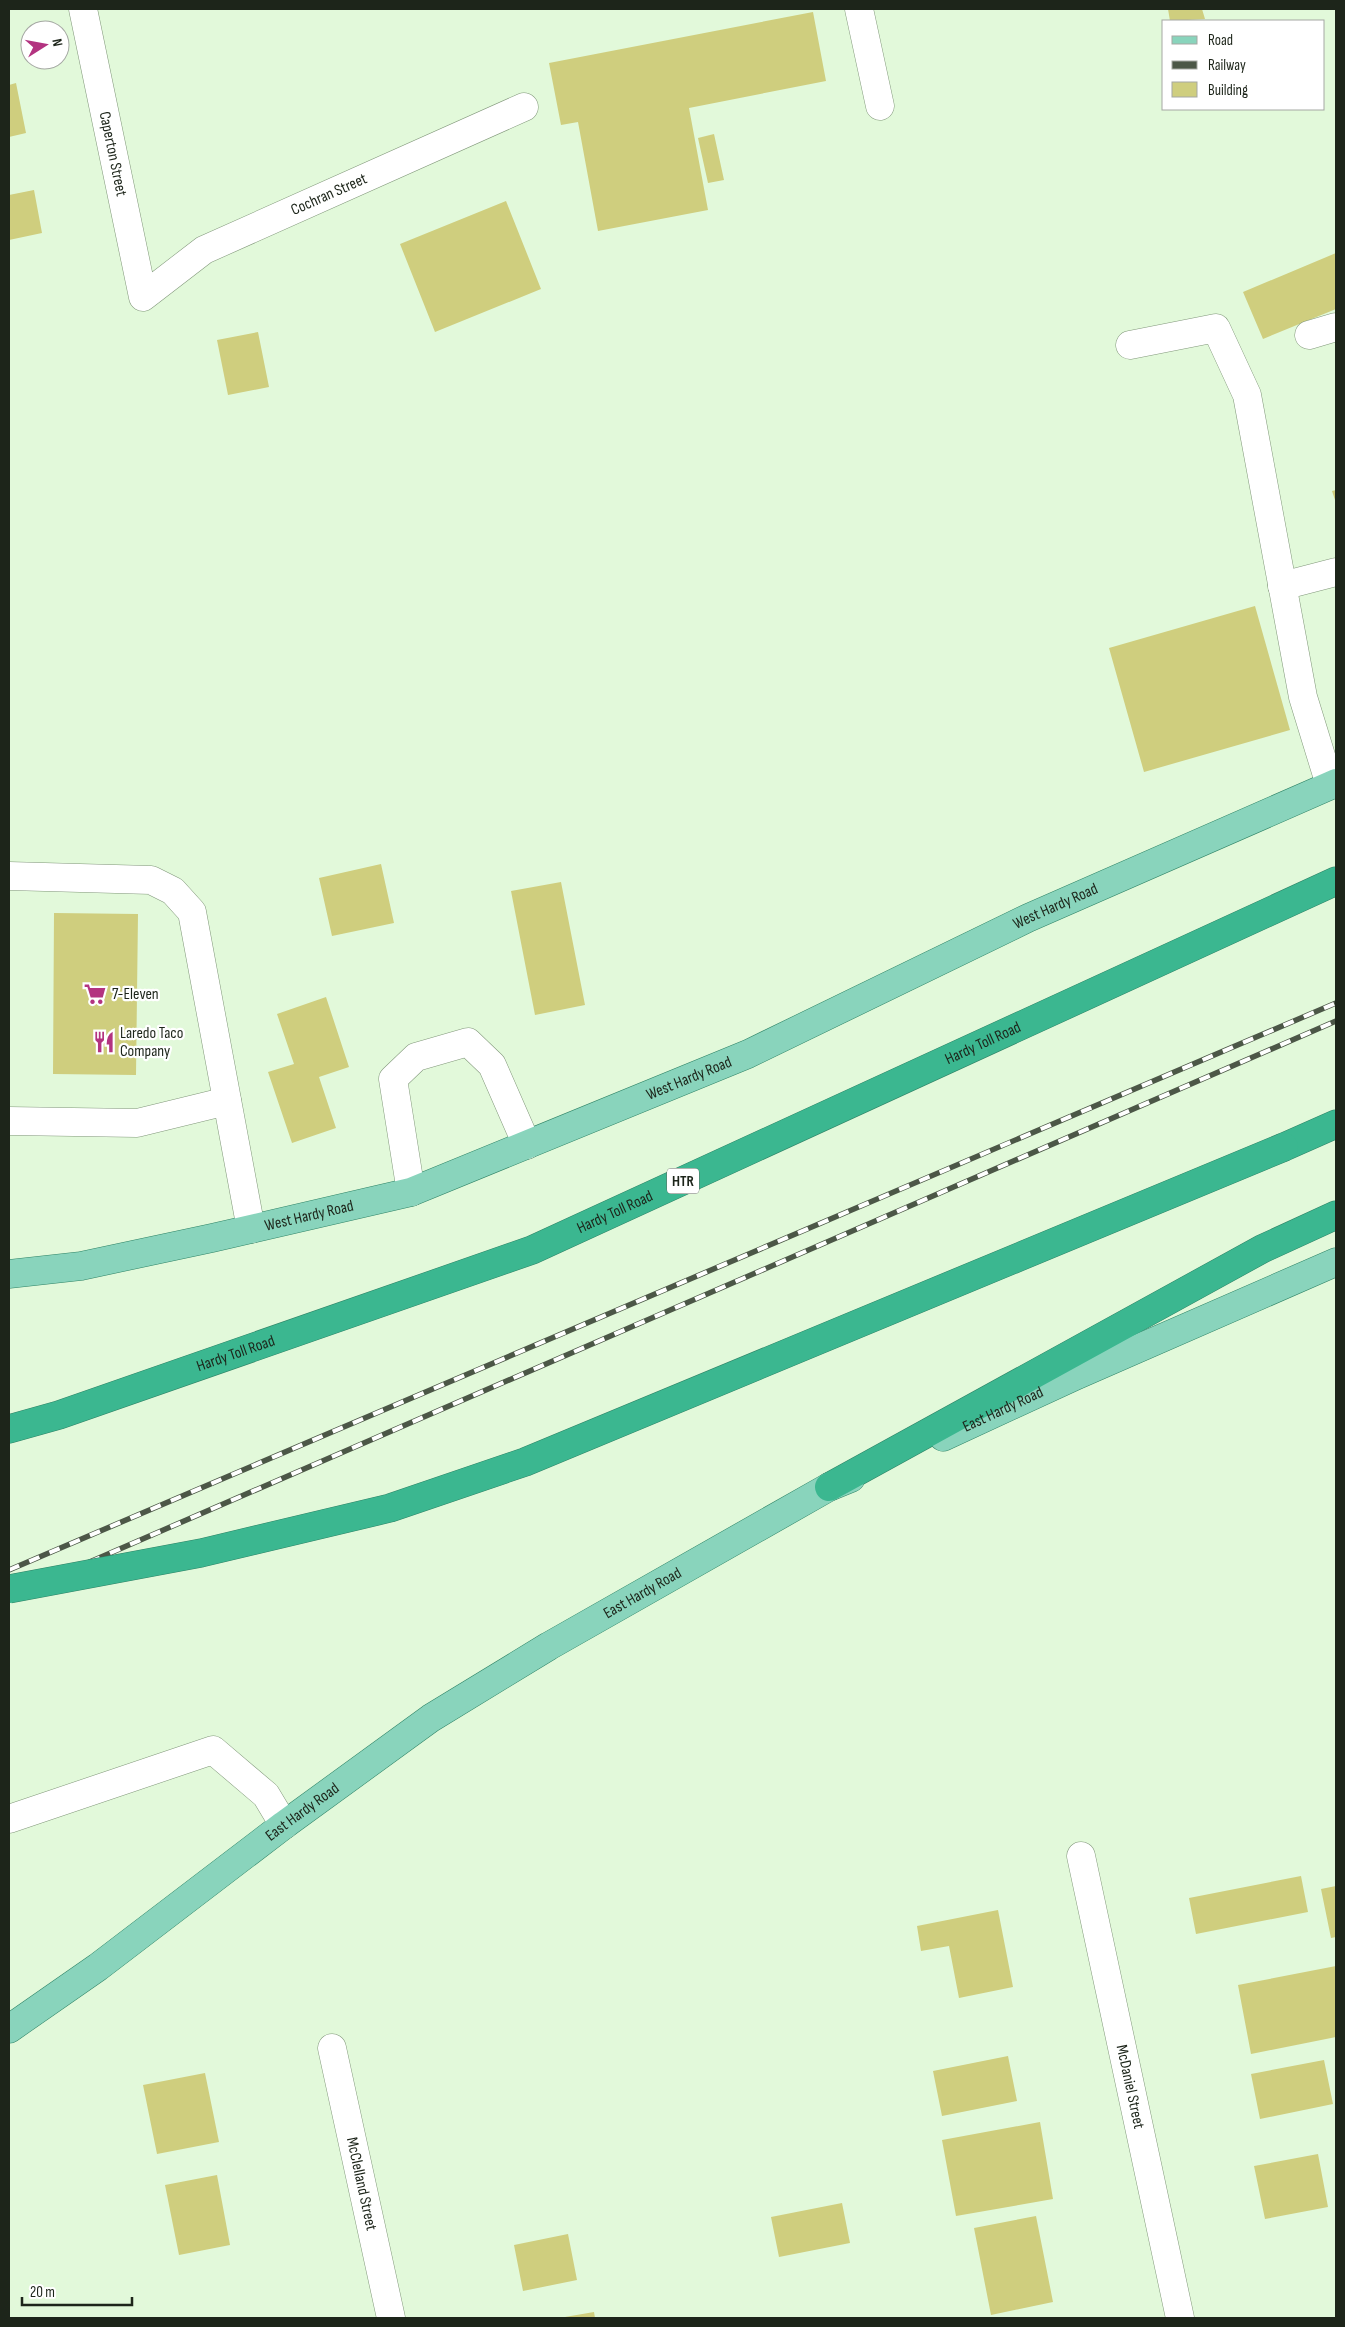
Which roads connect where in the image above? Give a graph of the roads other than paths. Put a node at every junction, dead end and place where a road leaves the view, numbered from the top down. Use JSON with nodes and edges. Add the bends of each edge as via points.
{"nodes":[{"id":1,"x":83,"y":9,"type":"edge"},
{"id":2,"x":859,"y":9,"type":"edge"},
{"id":3,"x":880,"y":106,"type":"dead end"},
{"id":4,"x":524,"y":107,"type":"dead end"},
{"id":5,"x":143,"y":297,"type":"joint"},
{"id":6,"x":1336,"y":327,"type":"edge"},
{"id":7,"x":1309,"y":335,"type":"dead end"},
{"id":8,"x":1130,"y":345,"type":"dead end"},
{"id":9,"x":1336,"y":572,"type":"edge"},
{"id":10,"x":1282,"y":586,"type":"junction"},
{"id":11,"x":1333,"y":784,"type":"edge"},
{"id":12,"x":9,"y":876,"type":"edge"},
{"id":13,"x":1336,"y":881,"type":"edge"},
{"id":14,"x":227,"y":1101,"type":"junction"},
{"id":15,"x":9,"y":1121,"type":"edge"},
{"id":16,"x":1336,"y":1124,"type":"edge"},
{"id":17,"x":527,"y":1145,"type":"junction"},
{"id":18,"x":412,"y":1192,"type":"junction"},
{"id":19,"x":1336,"y":1216,"type":"edge"},
{"id":20,"x":251,"y":1229,"type":"junction"},
{"id":21,"x":1336,"y":1262,"type":"edge"},
{"id":22,"x":9,"y":1274,"type":"edge"},
{"id":23,"x":9,"y":1429,"type":"edge"},
{"id":24,"x":829,"y":1487,"type":"junction"},
{"id":25,"x":9,"y":1589,"type":"edge"},
{"id":26,"x":9,"y":1819,"type":"edge"},
{"id":27,"x":284,"y":1825,"type":"junction"},
{"id":28,"x":1081,"y":1856,"type":"dead end"},
{"id":29,"x":9,"y":2029,"type":"edge"},
{"id":30,"x":332,"y":2048,"type":"dead end"},
{"id":31,"x":391,"y":2318,"type":"edge"},
{"id":32,"x":1180,"y":2318,"type":"edge"}],
"edges":[{"from":1,"to":5,"type":"street","name":"Caperton Street"},
{"from":2,"to":3,"type":"street"},
{"from":4,"to":5,"type":"street","name":"Cochran Street","via":[[204,250]]},
{"from":6,"to":7,"type":"street"},
{"from":8,"to":10,"type":"street","via":[[1216,328],[1247,395]]},
{"from":9,"to":10,"type":"street"},
{"from":10,"to":11,"type":"street","via":[[1303,697]]},
{"from":11,"to":17,"type":"main road","name":"West Hardy Road","via":[[1028,918],[748,1054]]},
{"from":12,"to":14,"type":"street","via":[[151,880],[173,891],[192,912]]},
{"from":13,"to":23,"type":"highway","name":"Hardy Toll Road","number":"HTR","via":[[532,1250],[59,1416]]},
{"from":14,"to":15,"type":"street","via":[[137,1123]]},
{"from":14,"to":20,"type":"street"},
{"from":16,"to":25,"type":"highway","bridge":true,"via":[[516,1465],[390,1508],[201,1553]]},
{"from":17,"to":18,"type":"main road","name":"West Hardy Road"},
{"from":17,"to":18,"type":"street","via":[[492,1065],[468,1042],[416,1057],[393,1079]]},
{"from":18,"to":20,"type":"main road","name":"West Hardy Road"},
{"from":19,"to":24,"type":"highway","via":[[1262,1249]]},
{"from":20,"to":22,"type":"main road","name":"West Hardy Road","via":[[82,1266]]},
{"from":21,"to":24,"type":"main road","name":"East Hardy Road"},
{"from":24,"to":27,"type":"main road","name":"East Hardy Road","via":[[549,1646],[431,1718]]},
{"from":26,"to":27,"type":"street","via":[[213,1750],[266,1795]]},
{"from":27,"to":29,"type":"main road","name":"East Hardy Road","via":[[98,1967]]},
{"from":28,"to":32,"type":"street","name":"McDaniel Street"},
{"from":30,"to":31,"type":"street","name":"McClelland Street"}]}
